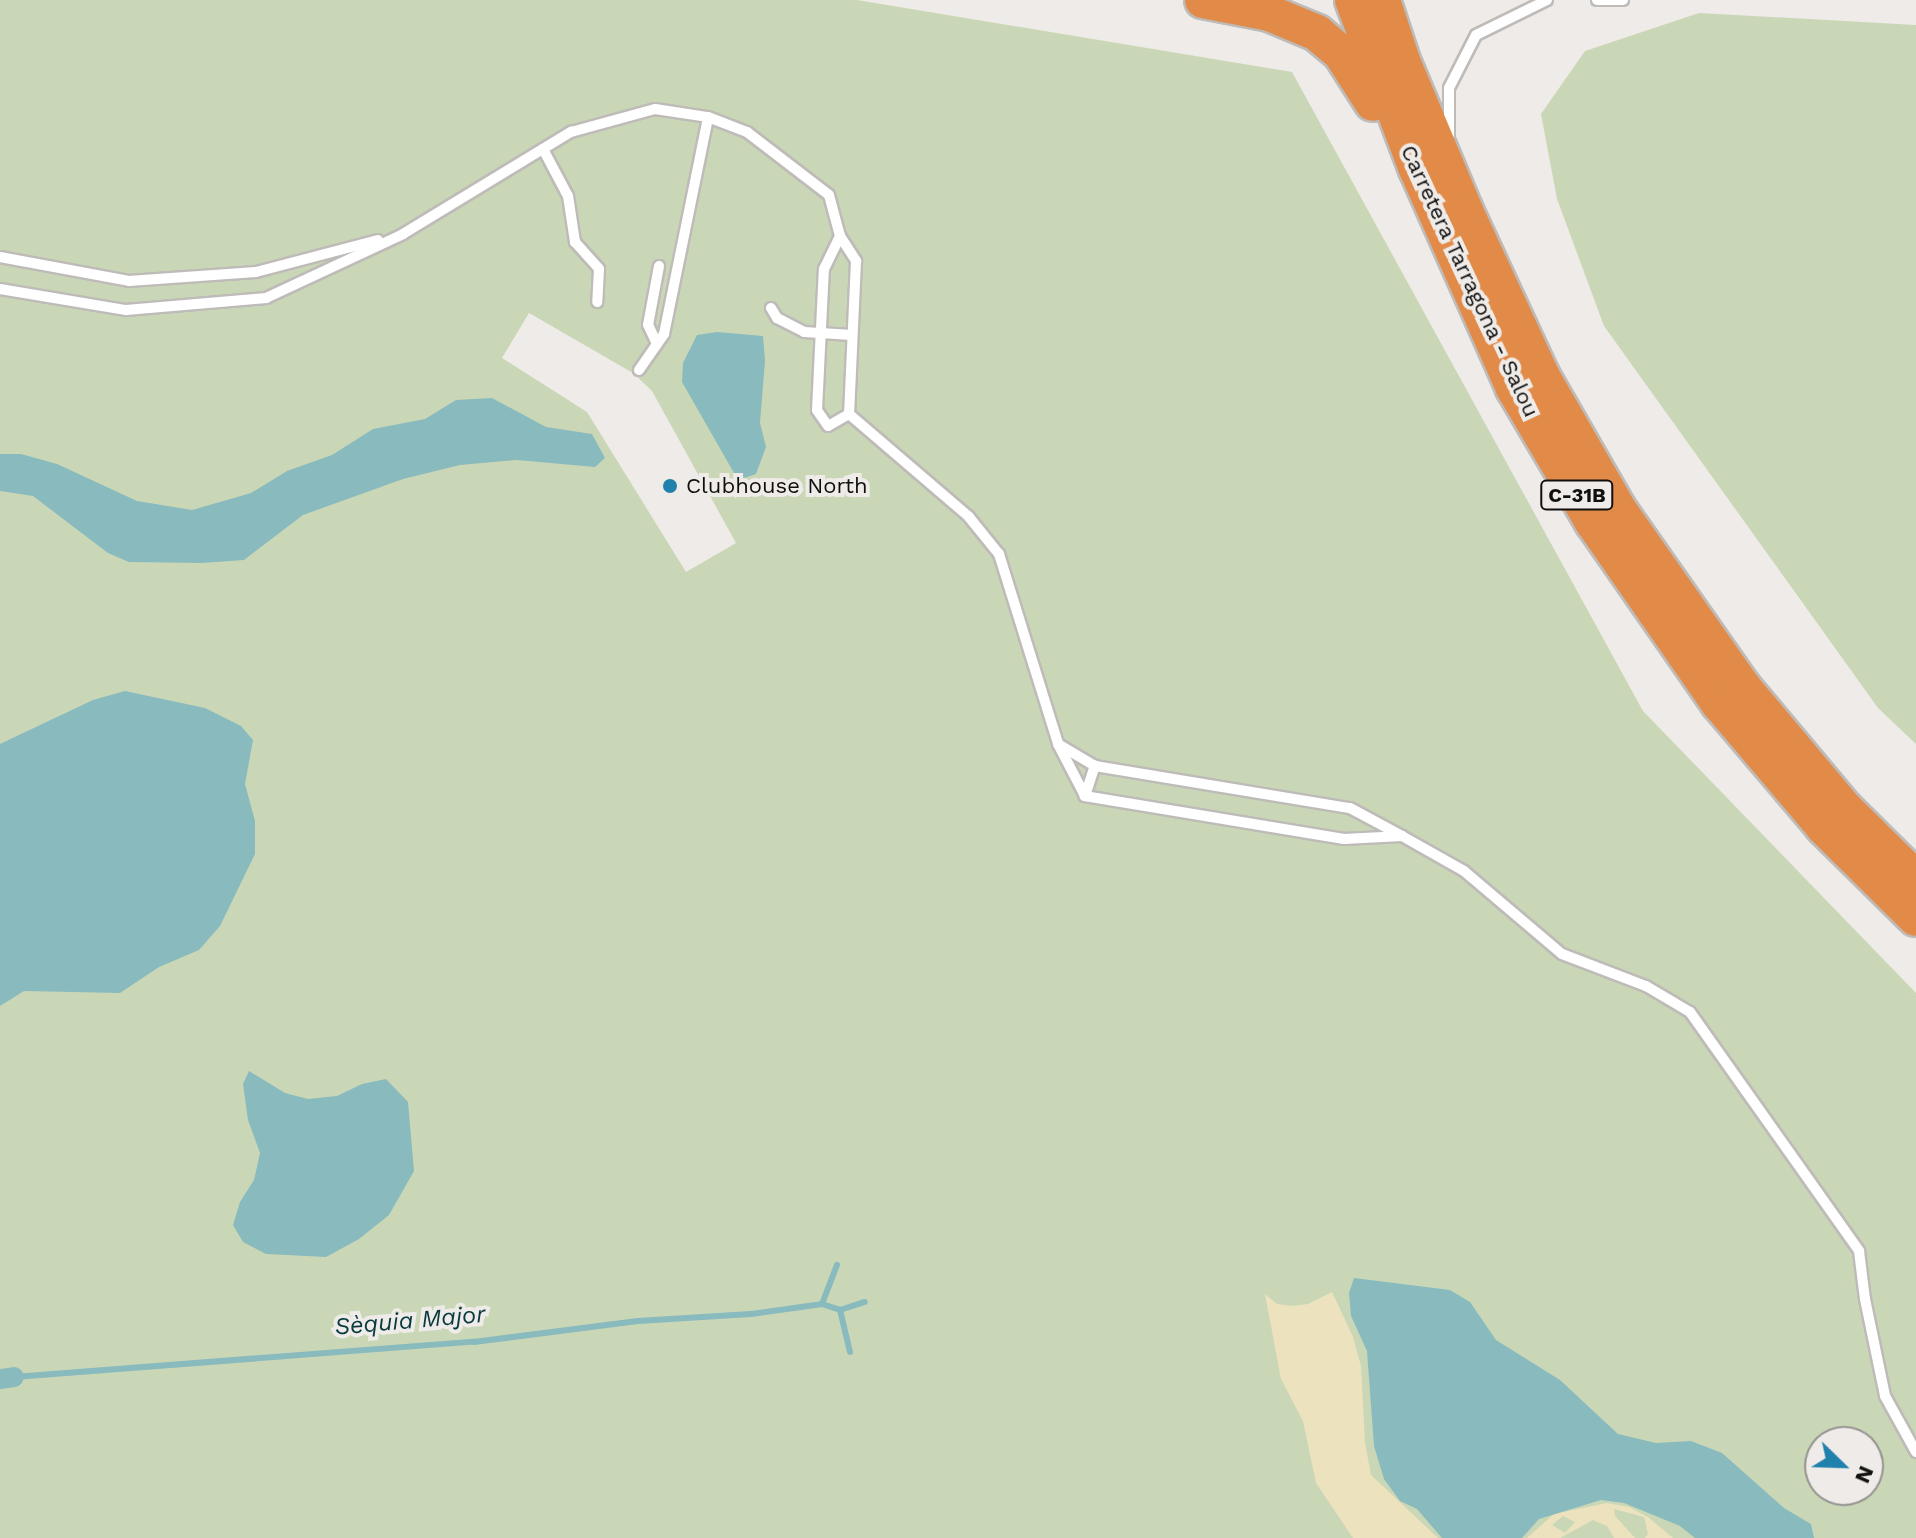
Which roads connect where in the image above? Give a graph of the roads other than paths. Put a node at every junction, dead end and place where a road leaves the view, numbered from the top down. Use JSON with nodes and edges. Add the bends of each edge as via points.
{"nodes":[{"id":1,"x":1203,"y":0,"type":"edge"},
{"id":2,"x":1353,"y":0,"type":"edge"},
{"id":3,"x":1382,"y":0,"type":"edge"},
{"id":4,"x":1544,"y":0,"type":"edge"},
{"id":5,"x":1597,"y":0,"type":"edge"},
{"id":6,"x":1623,"y":0,"type":"edge"},
{"id":7,"x":708,"y":117,"type":"junction"},
{"id":8,"x":543,"y":149,"type":"junction"},
{"id":9,"x":1465,"y":211,"type":"junction"},
{"id":10,"x":403,"y":234,"type":"junction"},
{"id":11,"x":840,"y":236,"type":"junction"},
{"id":12,"x":0,"y":257,"type":"edge"},
{"id":13,"x":659,"y":266,"type":"dead end"},
{"id":14,"x":1463,"y":272,"type":"junction"},
{"id":15,"x":0,"y":289,"type":"edge"},
{"id":16,"x":597,"y":302,"type":"dead end"},
{"id":17,"x":771,"y":308,"type":"dead end"},
{"id":18,"x":821,"y":334,"type":"junction"},
{"id":19,"x":852,"y":335,"type":"junction"},
{"id":20,"x":657,"y":344,"type":"junction"},
{"id":21,"x":639,"y":370,"type":"dead end"},
{"id":22,"x":849,"y":414,"type":"junction"},
{"id":23,"x":1058,"y":744,"type":"junction"},
{"id":24,"x":1095,"y":766,"type":"junction"},
{"id":25,"x":1085,"y":796,"type":"junction"},
{"id":26,"x":1402,"y":836,"type":"junction"},
{"id":27,"x":1916,"y":879,"type":"edge"},
{"id":28,"x":1916,"y":918,"type":"edge"},
{"id":29,"x":1916,"y":1452,"type":"edge"}],
"edges":[{"from":1,"to":14,"type":"highway","via":[[1296,23],[1341,53],[1381,119],[1429,229]]},
{"from":2,"to":14,"type":"highway","name":"Carretera Tarragona - Salou","number":"C-31B","via":[[1383,86]]},
{"from":3,"to":9,"type":"highway","name":"Carretera Tarragona - Salou","number":"C-31B"},
{"from":4,"to":9,"type":"lane","via":[[1476,35],[1449,88],[1447,126]]},
{"from":5,"to":6,"type":"lane"},
{"from":7,"to":8,"type":"lane","via":[[655,109],[571,132]]},
{"from":7,"to":11,"type":"lane","via":[[747,132],[829,195]]},
{"from":7,"to":20,"type":"lane","via":[[664,334]]},
{"from":8,"to":10,"type":"lane"},
{"from":8,"to":16,"type":"lane","via":[[568,196],[575,242],[599,269]]},
{"from":9,"to":27,"type":"highway","name":"Carretera Tarragona - Salou","number":"C-31B","via":[[1541,375],[1618,509],[1742,686],[1844,808]]},
{"from":10,"to":12,"type":"lane","via":[[256,272],[129,281]]},
{"from":10,"to":15,"type":"lane","via":[[266,298],[126,310]]},
{"from":11,"to":18,"type":"lane","via":[[824,269]]},
{"from":11,"to":19,"type":"lane","via":[[856,261]]},
{"from":13,"to":20,"type":"lane","via":[[648,325]]},
{"from":14,"to":28,"type":"highway","name":"Carretera Tarragona - Salou","number":"C-31B","via":[[1514,388],[1593,522],[1719,703],[1824,827]]},
{"from":17,"to":18,"type":"lane","via":[[777,318]]},
{"from":18,"to":19,"type":"lane"},
{"from":18,"to":22,"type":"lane","via":[[817,410],[828,426]]},
{"from":19,"to":22,"type":"lane"},
{"from":20,"to":21,"type":"lane"},
{"from":22,"to":23,"type":"lane","via":[[969,517],[999,554]]},
{"from":23,"to":24,"type":"lane"},
{"from":23,"to":25,"type":"lane"},
{"from":24,"to":25,"type":"lane"},
{"from":24,"to":26,"type":"lane","via":[[1350,808]]},
{"from":25,"to":26,"type":"lane","via":[[1344,839]]},
{"from":26,"to":29,"type":"lane","via":[[1464,871],[1562,954],[1646,986],[1690,1012],[1859,1251],[1885,1396]]}]}
